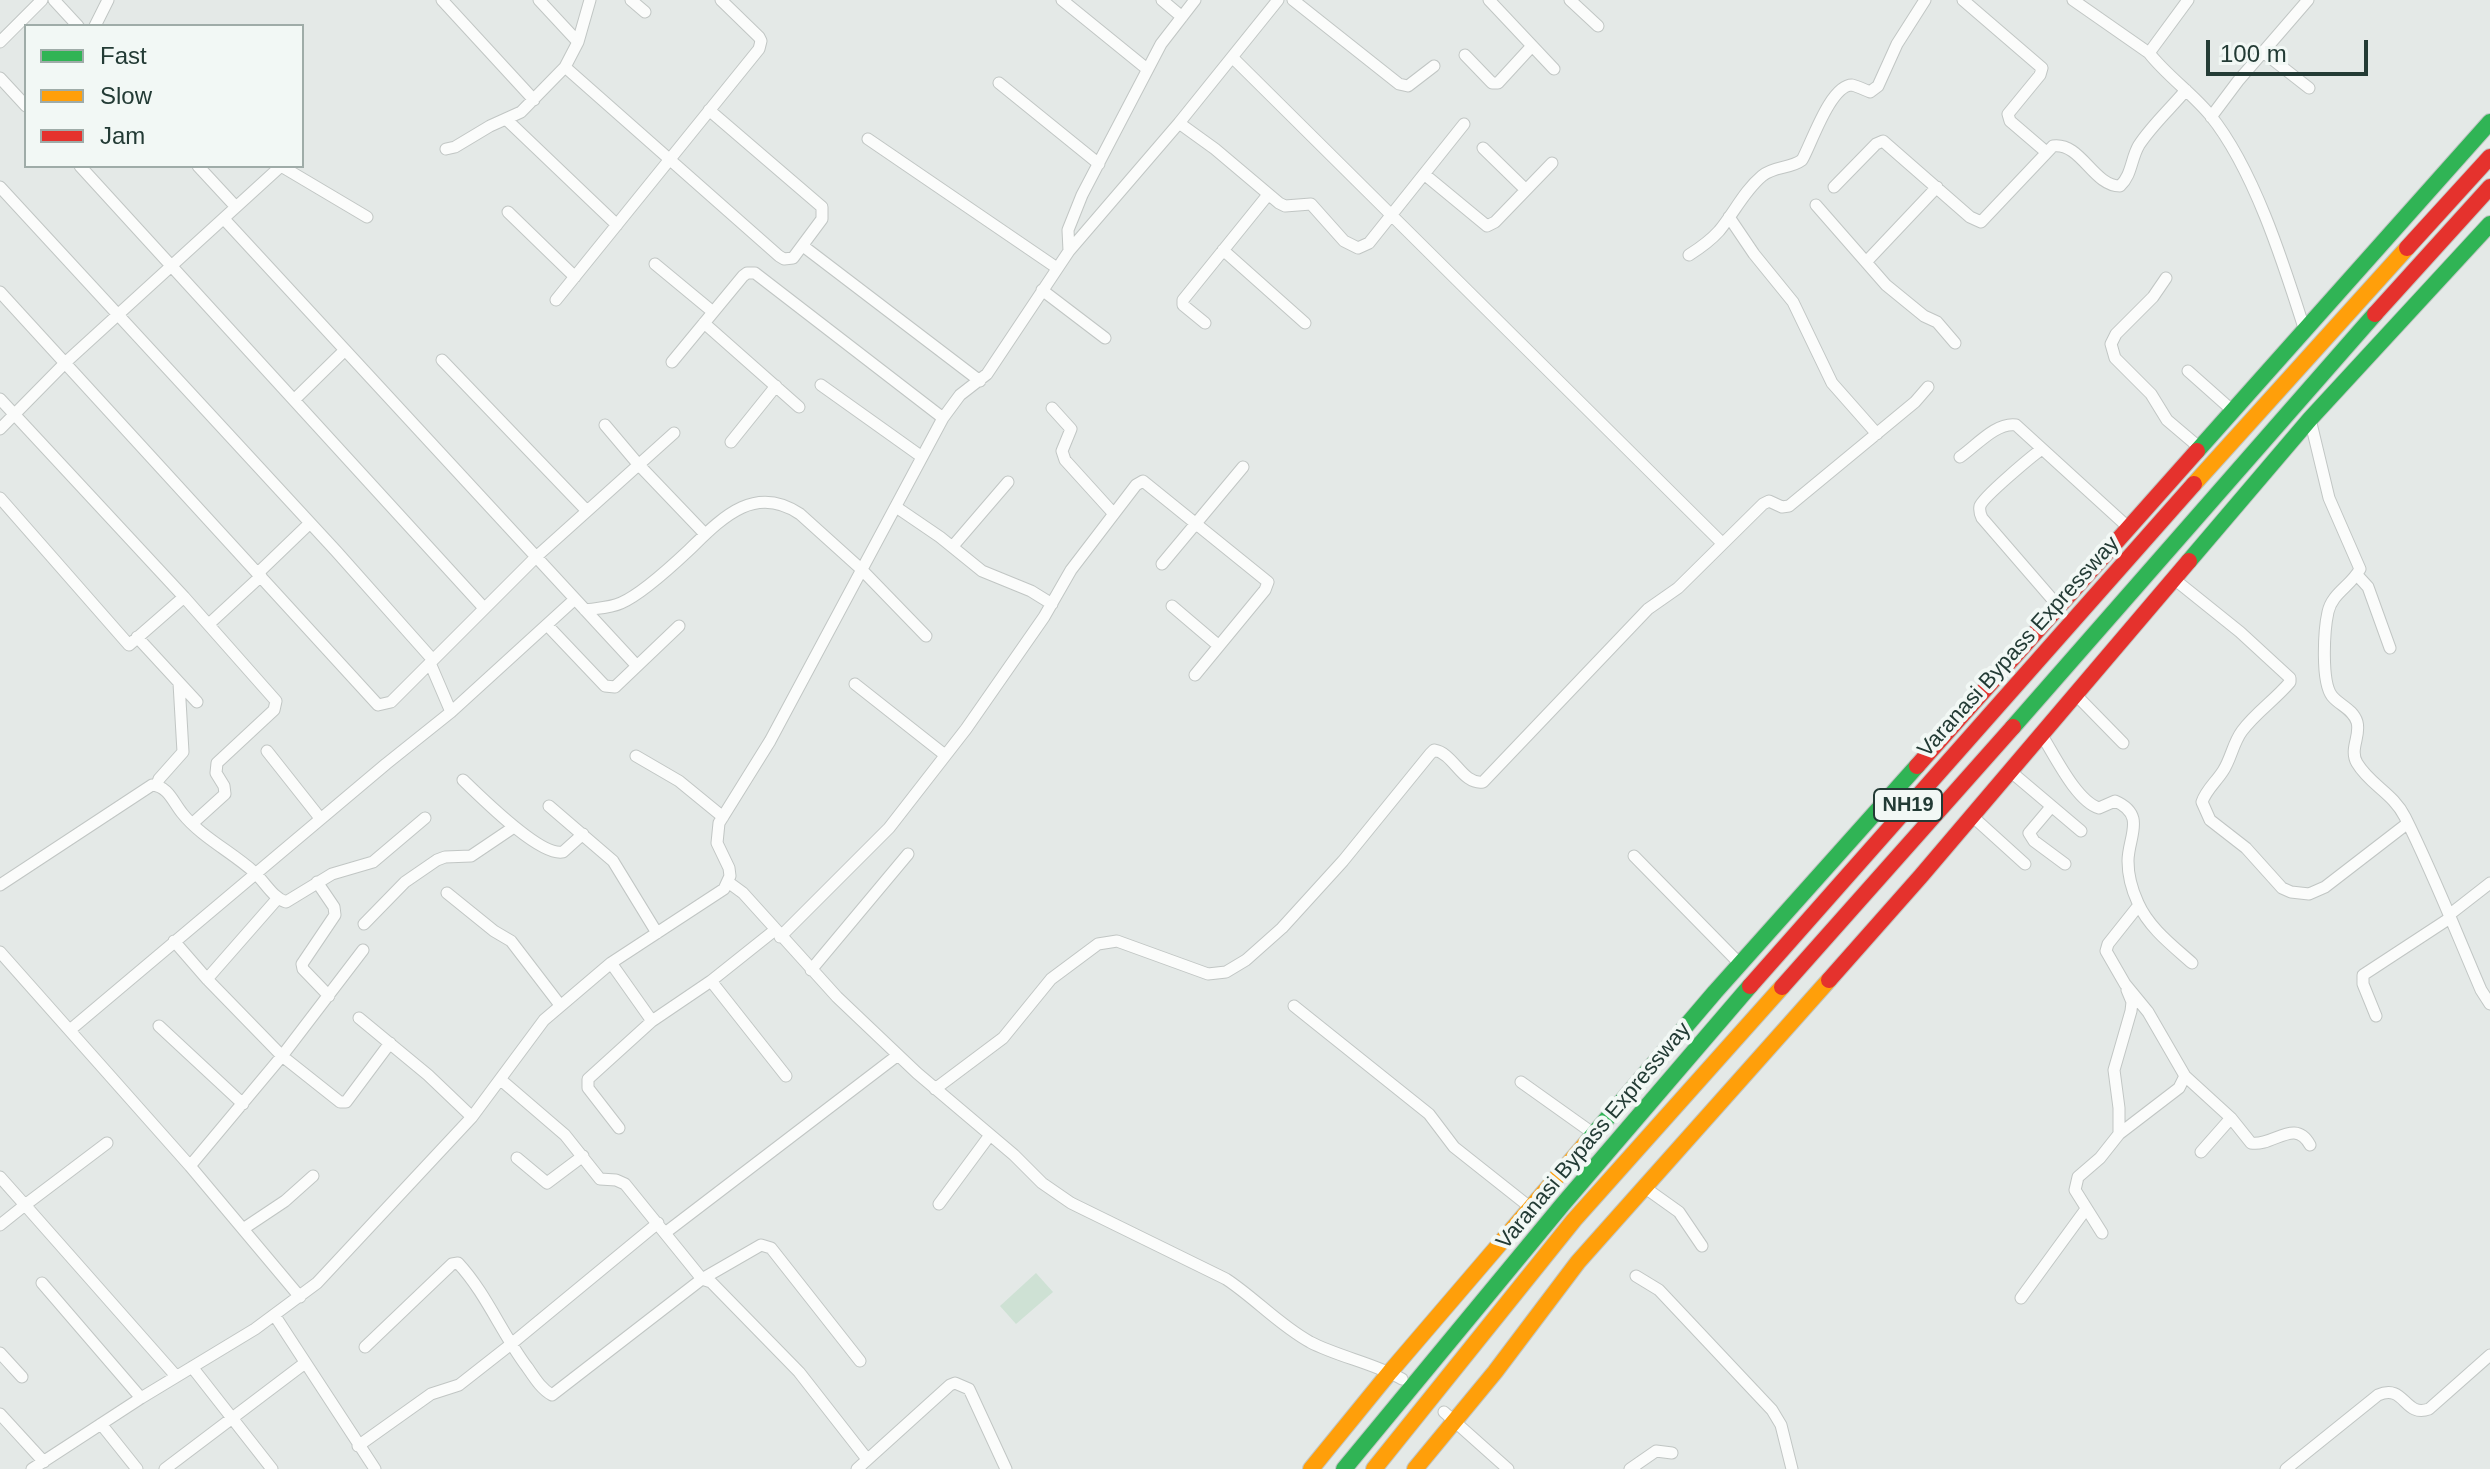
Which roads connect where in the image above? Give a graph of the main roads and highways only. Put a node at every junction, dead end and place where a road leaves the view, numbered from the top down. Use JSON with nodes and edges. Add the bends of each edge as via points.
{"nodes":[{"id":1,"x":2490,"y":122,"type":"edge"},
{"id":2,"x":2490,"y":157,"type":"edge"},
{"id":3,"x":2490,"y":187,"type":"edge"},
{"id":4,"x":2490,"y":224,"type":"edge"},
{"id":5,"x":2484,"y":241,"type":"edge"},
{"id":6,"x":1311,"y":1469,"type":"edge"},
{"id":7,"x":1344,"y":1469,"type":"edge"},
{"id":8,"x":1374,"y":1469,"type":"edge"},
{"id":9,"x":1415,"y":1469,"type":"edge"}],
"edges":[{"from":1,"to":6,"type":"main road","via":[[1740,964],[1531,1208],[1396,1376]]},
{"from":2,"to":7,"type":"main road","name":"Varanasi Bypass Expressway","number":"NH19","via":[[1977,725],[1593,1169]]},
{"from":3,"to":8,"type":"main road","name":"Varanasi Bypass Expressway","number":"NH19","via":[[1574,1220]]},
{"from":4,"to":5,"type":"main road"},
{"from":5,"to":9,"type":"main road","via":[[2310,419],[1972,816],[1578,1262],[1449,1417]]}]}
